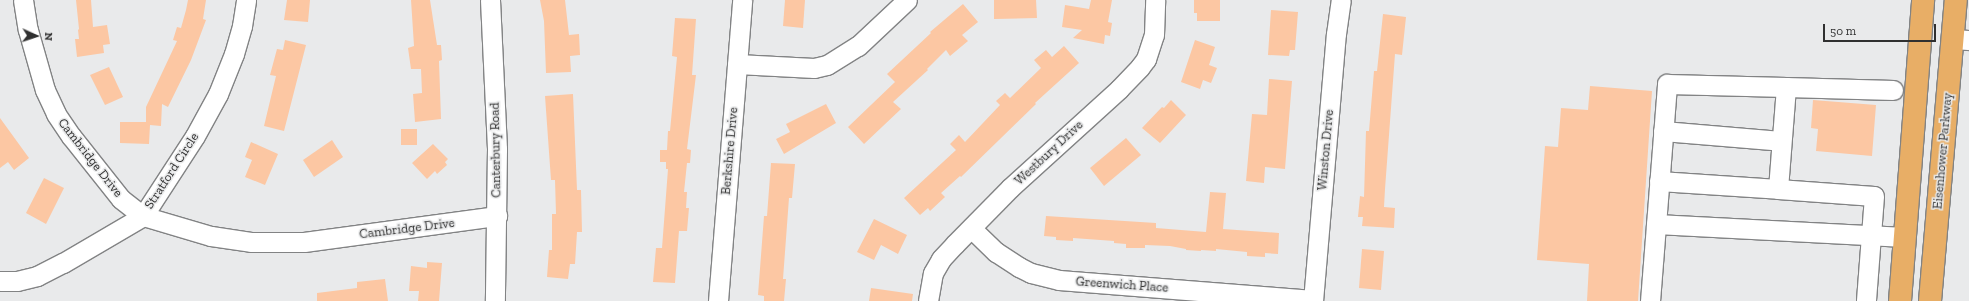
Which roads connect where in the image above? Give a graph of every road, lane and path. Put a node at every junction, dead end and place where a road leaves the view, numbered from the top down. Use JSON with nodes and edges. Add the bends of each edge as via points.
{"nodes":[{"id":1,"x":23,"y":0,"type":"edge"},
{"id":2,"x":246,"y":0,"type":"edge"},
{"id":3,"x":490,"y":0,"type":"edge"},
{"id":4,"x":742,"y":0,"type":"edge"},
{"id":5,"x":907,"y":0,"type":"edge"},
{"id":6,"x":1155,"y":0,"type":"edge"},
{"id":7,"x":1341,"y":0,"type":"edge"},
{"id":8,"x":1923,"y":0,"type":"edge"},
{"id":9,"x":1956,"y":0,"type":"edge"},
{"id":10,"x":1961,"y":39,"type":"edge"},
{"id":11,"x":737,"y":64,"type":"junction"},
{"id":12,"x":1786,"y":87,"type":"junction"},
{"id":13,"x":1893,"y":90,"type":"dead end"},
{"id":14,"x":1663,"y":131,"type":"junction"},
{"id":15,"x":1781,"y":141,"type":"junction"},
{"id":16,"x":1659,"y":181,"type":"junction"},
{"id":17,"x":1778,"y":189,"type":"junction"},
{"id":18,"x":143,"y":216,"type":"junction"},
{"id":19,"x":497,"y":216,"type":"junction"},
{"id":20,"x":1656,"y":224,"type":"junction"},
{"id":21,"x":971,"y":228,"type":"junction"},
{"id":22,"x":1871,"y":234,"type":"junction"},
{"id":23,"x":1905,"y":237,"type":"junction"},
{"id":24,"x":0,"y":281,"type":"edge"},
{"id":25,"x":1313,"y":300,"type":"edge"},
{"id":26,"x":495,"y":301,"type":"edge"},
{"id":27,"x":718,"y":301,"type":"edge"},
{"id":28,"x":928,"y":301,"type":"edge"},
{"id":29,"x":1650,"y":301,"type":"edge"},
{"id":30,"x":1866,"y":301,"type":"edge"},
{"id":31,"x":1900,"y":301,"type":"edge"},
{"id":32,"x":1930,"y":301,"type":"edge"}],
"edges":[{"from":1,"to":18,"type":"street","name":"Cambridge Drive","via":[[28,30],[45,90],[56,114],[121,199]]},
{"from":2,"to":18,"type":"street","name":"Stratford Circle","via":[[238,40],[218,94],[195,136]]},
{"from":3,"to":19,"type":"street","name":"Canterbury Road","via":[[496,106]]},
{"from":4,"to":11,"type":"street","name":"Berkshire Drive"},
{"from":5,"to":11,"type":"street","via":[[858,46],[827,65],[814,68]]},
{"from":6,"to":21,"type":"street","name":"Westbury Drive","via":[[1154,35],[1140,67],[1010,188]]},
{"from":7,"to":25,"type":"street","name":"Winston Drive"},
{"from":8,"to":23,"type":"main road"},
{"from":9,"to":10,"type":"main road","name":"Eisenhower Parkway"},
{"from":10,"to":32,"type":"main road","name":"Eisenhower Parkway"},
{"from":11,"to":27,"type":"street","name":"Berkshire Drive"},
{"from":12,"to":13,"type":"street"},
{"from":12,"to":14,"type":"street","via":[[1667,84]]},
{"from":12,"to":15,"type":"street"},
{"from":14,"to":15,"type":"street"},
{"from":14,"to":16,"type":"street"},
{"from":15,"to":17,"type":"street"},
{"from":16,"to":17,"type":"street"},
{"from":16,"to":20,"type":"street"},
{"from":17,"to":22,"type":"street","via":[[1874,196]]},
{"from":18,"to":19,"type":"street","name":"Cambridge Drive","via":[[211,236],[251,242],[304,242]]},
{"from":18,"to":24,"type":"street","name":"Stratford Circle","via":[[63,264],[37,276],[17,281]]},
{"from":19,"to":26,"type":"street","name":"Canterbury Road"},
{"from":20,"to":22,"type":"street"},
{"from":20,"to":29,"type":"street"},
{"from":21,"to":25,"type":"street","name":"Greenwich Place","via":[[996,252],[1019,267],[1059,280]]},
{"from":21,"to":28,"type":"street","name":"Westbury Drive","via":[[941,259],[930,284]]},
{"from":22,"to":23,"type":"street"},
{"from":22,"to":30,"type":"street"},
{"from":23,"to":31,"type":"main road"}]}
